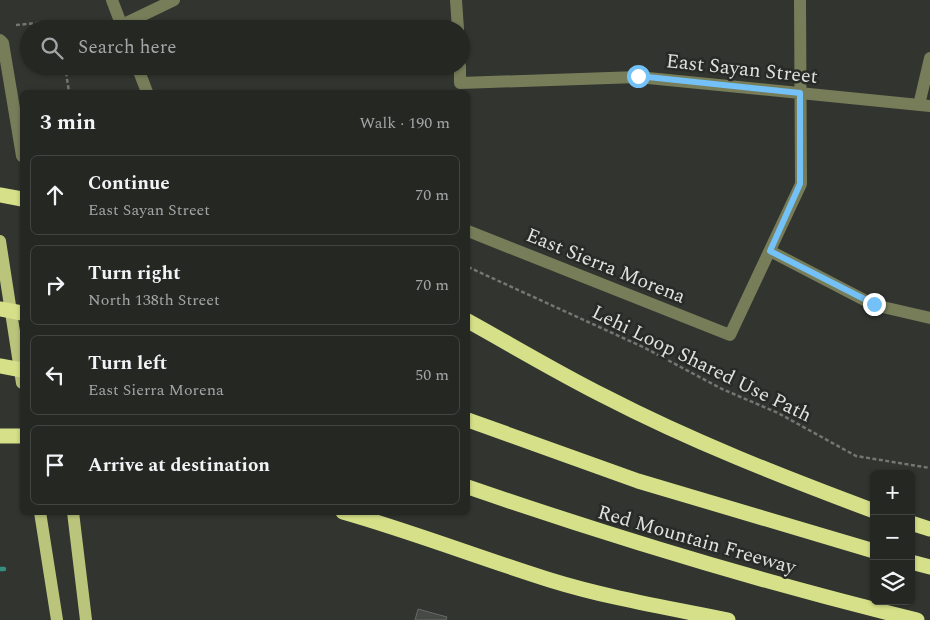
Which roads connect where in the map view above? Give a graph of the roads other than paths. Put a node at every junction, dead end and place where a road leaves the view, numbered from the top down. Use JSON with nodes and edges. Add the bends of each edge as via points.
{"nodes":[{"id":1,"x":112,"y":0,"type":"edge"},
{"id":2,"x":174,"y":0,"type":"edge"},
{"id":3,"x":456,"y":0,"type":"edge"},
{"id":4,"x":800,"y":0,"type":"edge"},
{"id":5,"x":119,"y":20,"type":"edge"},
{"id":6,"x":135,"y":20,"type":"edge"},
{"id":7,"x":457,"y":20,"type":"edge"},
{"id":8,"x":0,"y":40,"type":"edge"},
{"id":9,"x":930,"y":58,"type":"edge"},
{"id":10,"x":140,"y":75,"type":"edge"},
{"id":11,"x":460,"y":75,"type":"edge"},
{"id":12,"x":146,"y":90,"type":"edge"},
{"id":13,"x":800,"y":93,"type":"junction"},
{"id":14,"x":925,"y":105,"type":"edge"},
{"id":15,"x":20,"y":144,"type":"edge"},
{"id":16,"x":0,"y":195,"type":"edge"},
{"id":17,"x":20,"y":199,"type":"edge"},
{"id":18,"x":470,"y":232,"type":"edge"},
{"id":19,"x":0,"y":241,"type":"edge"},
{"id":20,"x":770,"y":251,"type":"junction"},
{"id":21,"x":0,"y":309,"type":"edge"},
{"id":22,"x":20,"y":313,"type":"edge"},
{"id":23,"x":930,"y":318,"type":"edge"},
{"id":24,"x":470,"y":323,"type":"edge"},
{"id":25,"x":0,"y":366,"type":"edge"},
{"id":26,"x":20,"y":370,"type":"edge"},
{"id":27,"x":20,"y":370,"type":"edge"},
{"id":28,"x":470,"y":421,"type":"edge"},
{"id":29,"x":0,"y":436,"type":"edge"},
{"id":30,"x":20,"y":436,"type":"edge"},
{"id":31,"x":470,"y":488,"type":"edge"},
{"id":32,"x":870,"y":510,"type":"edge"},
{"id":33,"x":40,"y":515,"type":"edge"},
{"id":34,"x":73,"y":515,"type":"edge"},
{"id":35,"x":354,"y":515,"type":"edge"},
{"id":36,"x":915,"y":524,"type":"edge"},
{"id":37,"x":930,"y":529,"type":"edge"},
{"id":38,"x":870,"y":550,"type":"edge"},
{"id":39,"x":915,"y":563,"type":"edge"},
{"id":40,"x":930,"y":567,"type":"edge"},
{"id":41,"x":57,"y":620,"type":"edge"},
{"id":42,"x":86,"y":620,"type":"edge"},
{"id":43,"x":728,"y":620,"type":"edge"},
{"id":44,"x":918,"y":620,"type":"edge"}],
"edges":[{"from":1,"to":5,"type":"street"},
{"from":2,"to":6,"type":"street"},
{"from":3,"to":7,"type":"street"},
{"from":4,"to":13,"type":"street"},
{"from":8,"to":15,"type":"street"},
{"from":9,"to":14,"type":"street"},
{"from":10,"to":12,"type":"street"},
{"from":11,"to":13,"type":"street","name":"East Sayan Street","via":[[460,83],[638,76]]},
{"from":13,"to":14,"type":"street","name":"East Sayan Street"},
{"from":13,"to":20,"type":"street","via":[[800,184]]},
{"from":16,"to":17,"type":"highway"},
{"from":18,"to":20,"type":"street","name":"East Sierra Morena","via":[[730,335]]},
{"from":19,"to":26,"type":"main road"},
{"from":20,"to":23,"type":"street","via":[[874,304]]},
{"from":21,"to":22,"type":"highway"},
{"from":24,"to":32,"type":"highway","via":[[604,396],[680,432]]},
{"from":25,"to":27,"type":"highway"},
{"from":28,"to":38,"type":"highway","name":"Red Mountain Freeway","via":[[638,480]]},
{"from":29,"to":30,"type":"highway"},
{"from":31,"to":44,"type":"highway","name":"Red Mountain Freeway","via":[[605,534],[834,600]]},
{"from":33,"to":41,"type":"main road"},
{"from":34,"to":42,"type":"main road"},
{"from":35,"to":43,"type":"highway","via":[[551,580]]},
{"from":36,"to":37,"type":"highway"},
{"from":39,"to":40,"type":"highway"}]}
